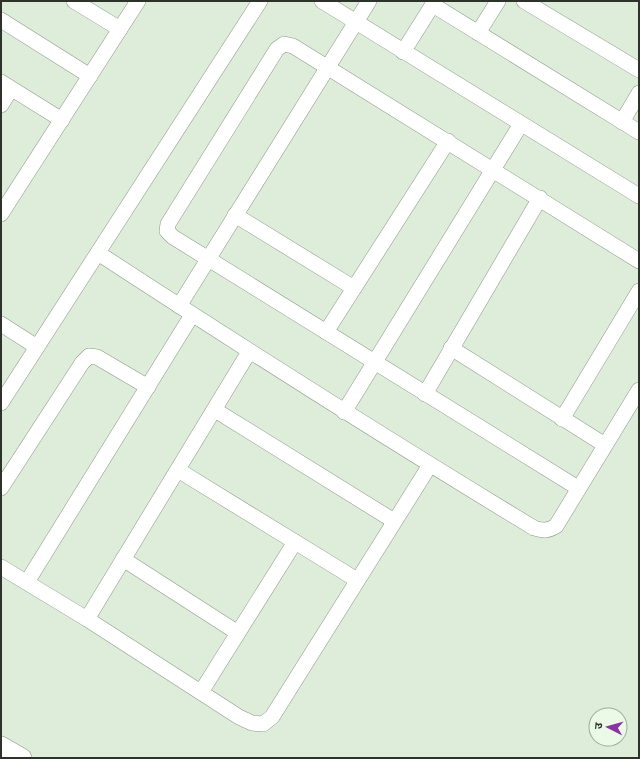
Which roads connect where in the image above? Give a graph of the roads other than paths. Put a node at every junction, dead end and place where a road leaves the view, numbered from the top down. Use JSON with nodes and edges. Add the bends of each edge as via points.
{"nodes":[{"id":1,"x":74,"y":1,"type":"edge"},
{"id":2,"x":138,"y":1,"type":"edge"},
{"id":3,"x":260,"y":1,"type":"edge"},
{"id":4,"x":322,"y":1,"type":"edge"},
{"id":5,"x":369,"y":1,"type":"edge"},
{"id":6,"x":498,"y":1,"type":"edge"},
{"id":7,"x":524,"y":1,"type":"edge"},
{"id":8,"x":434,"y":3,"type":"edge"},
{"id":9,"x":1,"y":20,"type":"edge"},
{"id":10,"x":356,"y":22,"type":"junction"},
{"id":11,"x":120,"y":29,"type":"junction"},
{"id":12,"x":478,"y":33,"type":"junction"},
{"id":13,"x":403,"y":52,"type":"junction"},
{"id":14,"x":327,"y":68,"type":"junction"},
{"id":15,"x":639,"y":70,"type":"edge"},
{"id":16,"x":90,"y":76,"type":"junction"},
{"id":17,"x":6,"y":85,"type":"edge"},
{"id":18,"x":639,"y":93,"type":"edge"},
{"id":19,"x":1,"y":105,"type":"edge"},
{"id":20,"x":62,"y":120,"type":"junction"},
{"id":21,"x":622,"y":122,"type":"junction"},
{"id":22,"x":521,"y":124,"type":"junction"},
{"id":23,"x":639,"y":132,"type":"edge"},
{"id":24,"x":448,"y":141,"type":"junction"},
{"id":25,"x":493,"y":169,"type":"junction"},
{"id":26,"x":638,"y":193,"type":"edge"},
{"id":27,"x":540,"y":198,"type":"junction"},
{"id":28,"x":1,"y":214,"type":"edge"},
{"id":29,"x":235,"y":215,"type":"junction"},
{"id":30,"x":98,"y":253,"type":"junction"},
{"id":31,"x":208,"y":258,"type":"junction"},
{"id":32,"x":639,"y":261,"type":"edge"},
{"id":33,"x":354,"y":288,"type":"junction"},
{"id":34,"x":639,"y":291,"type":"edge"},
{"id":35,"x":179,"y":306,"type":"junction"},
{"id":36,"x":192,"y":314,"type":"junction"},
{"id":37,"x":1,"y":324,"type":"edge"},
{"id":38,"x":326,"y":332,"type":"junction"},
{"id":39,"x":37,"y":347,"type":"junction"},
{"id":40,"x":451,"y":348,"type":"junction"},
{"id":41,"x":249,"y":352,"type":"junction"},
{"id":42,"x":375,"y":362,"type":"junction"},
{"id":43,"x":148,"y":387,"type":"junction"},
{"id":44,"x":639,"y":390,"type":"edge"},
{"id":45,"x":425,"y":394,"type":"junction"},
{"id":46,"x":1,"y":402,"type":"edge"},
{"id":47,"x":215,"y":410,"type":"junction"},
{"id":48,"x":344,"y":412,"type":"junction"},
{"id":49,"x":562,"y":419,"type":"junction"},
{"id":50,"x":605,"y":445,"type":"junction"},
{"id":51,"x":430,"y":465,"type":"junction"},
{"id":52,"x":178,"y":470,"type":"junction"},
{"id":53,"x":1,"y":488,"type":"edge"},
{"id":54,"x":578,"y":488,"type":"junction"},
{"id":55,"x":394,"y":520,"type":"junction"},
{"id":56,"x":295,"y":542,"type":"junction"},
{"id":57,"x":124,"y":559,"type":"junction"},
{"id":58,"x":1,"y":567,"type":"edge"},
{"id":59,"x":357,"y":580,"type":"junction"},
{"id":60,"x":26,"y":582,"type":"junction"},
{"id":61,"x":87,"y":619,"type":"junction"},
{"id":62,"x":238,"y":633,"type":"junction"},
{"id":63,"x":201,"y":692,"type":"junction"},
{"id":64,"x":1,"y":746,"type":"edge"},
{"id":65,"x":22,"y":758,"type":"edge"}],
"edges":[{"from":1,"to":11,"type":"street"},
{"from":2,"to":11,"type":"street"},
{"from":3,"to":30,"type":"street"},
{"from":4,"to":10,"type":"street"},
{"from":5,"to":10,"type":"street"},
{"from":6,"to":12,"type":"street"},
{"from":7,"to":15,"type":"street"},
{"from":8,"to":12,"type":"street"},
{"from":8,"to":13,"type":"street"},
{"from":9,"to":16,"type":"street"},
{"from":10,"to":13,"type":"street"},
{"from":10,"to":14,"type":"street"},
{"from":11,"to":16,"type":"street"},
{"from":12,"to":21,"type":"street"},
{"from":13,"to":22,"type":"street"},
{"from":14,"to":24,"type":"street"},
{"from":14,"to":29,"type":"street"},
{"from":14,"to":31,"type":"street","via":[[293,46],[284,44],[277,49],[168,224],[167,231],[173,237]]},
{"from":16,"to":20,"type":"street"},
{"from":17,"to":19,"type":"street"},
{"from":17,"to":20,"type":"street"},
{"from":18,"to":21,"type":"street"},
{"from":20,"to":28,"type":"street"},
{"from":21,"to":23,"type":"street"},
{"from":22,"to":25,"type":"street"},
{"from":22,"to":26,"type":"street"},
{"from":24,"to":25,"type":"street"},
{"from":24,"to":33,"type":"street"},
{"from":25,"to":27,"type":"street"},
{"from":25,"to":42,"type":"street"},
{"from":27,"to":32,"type":"street"},
{"from":27,"to":40,"type":"street"},
{"from":29,"to":31,"type":"street"},
{"from":29,"to":33,"type":"street"},
{"from":30,"to":35,"type":"street"},
{"from":30,"to":39,"type":"street"},
{"from":31,"to":35,"type":"street"},
{"from":31,"to":38,"type":"street"},
{"from":33,"to":38,"type":"street"},
{"from":34,"to":49,"type":"street"},
{"from":35,"to":36,"type":"street"},
{"from":36,"to":41,"type":"street"},
{"from":36,"to":43,"type":"street"},
{"from":37,"to":39,"type":"street"},
{"from":38,"to":42,"type":"street"},
{"from":39,"to":46,"type":"street"},
{"from":40,"to":45,"type":"street"},
{"from":40,"to":49,"type":"street"},
{"from":41,"to":47,"type":"street"},
{"from":41,"to":48,"type":"street"},
{"from":42,"to":45,"type":"street"},
{"from":42,"to":48,"type":"street"},
{"from":43,"to":53,"type":"street","via":[[97,357],[89,356]]},
{"from":43,"to":60,"type":"street"},
{"from":44,"to":50,"type":"street"},
{"from":45,"to":54,"type":"street"},
{"from":47,"to":52,"type":"street"},
{"from":47,"to":55,"type":"street"},
{"from":48,"to":51,"type":"street"},
{"from":49,"to":50,"type":"street"},
{"from":50,"to":54,"type":"street"},
{"from":51,"to":54,"type":"street","via":[[542,531],[556,526]]},
{"from":51,"to":55,"type":"street"},
{"from":52,"to":56,"type":"street"},
{"from":52,"to":57,"type":"street"},
{"from":55,"to":59,"type":"street"},
{"from":56,"to":59,"type":"street"},
{"from":56,"to":62,"type":"street"},
{"from":57,"to":61,"type":"street"},
{"from":57,"to":62,"type":"street"},
{"from":58,"to":60,"type":"street"},
{"from":59,"to":63,"type":"street","via":[[272,717],[263,724],[252,723],[239,717]]},
{"from":60,"to":61,"type":"street"},
{"from":61,"to":63,"type":"street"},
{"from":62,"to":63,"type":"street"},
{"from":64,"to":65,"type":"main road"}]}
